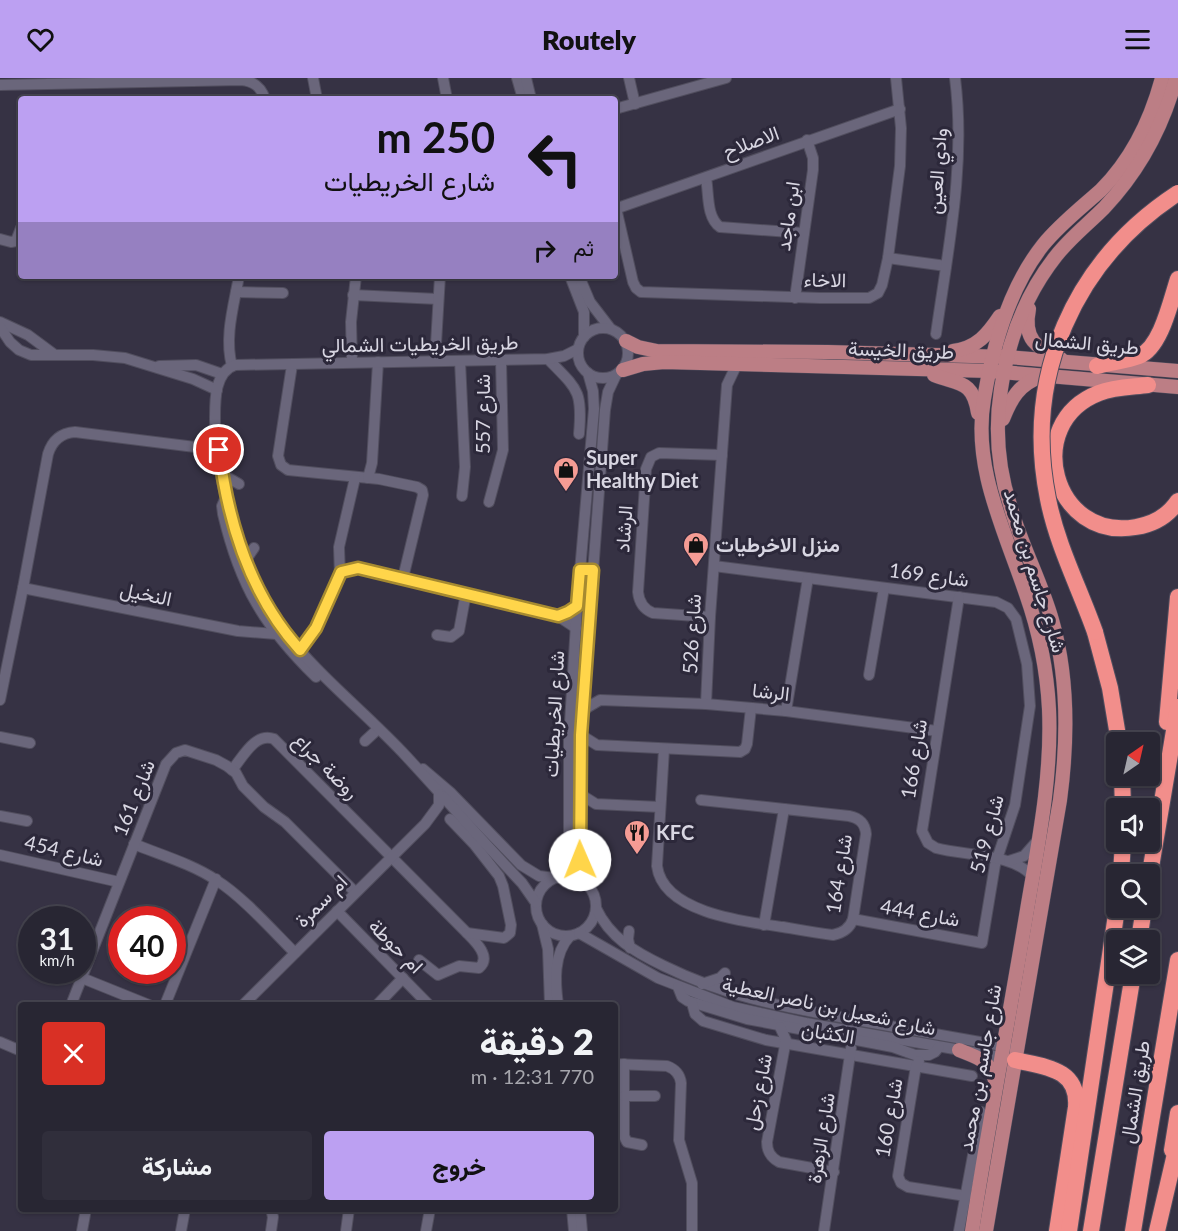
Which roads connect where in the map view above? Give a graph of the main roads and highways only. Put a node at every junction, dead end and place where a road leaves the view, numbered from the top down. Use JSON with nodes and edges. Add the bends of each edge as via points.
{"nodes":[{"id":1,"x":1162,"y":78,"type":"edge"},
{"id":2,"x":1176,"y":78,"type":"edge"},
{"id":3,"x":1178,"y":194,"type":"edge"},
{"id":4,"x":1178,"y":279,"type":"edge"},
{"id":5,"x":1031,"y":296,"type":"junction"},
{"id":6,"x":1011,"y":302,"type":"junction"},
{"id":7,"x":626,"y":341,"type":"road end"},
{"id":8,"x":930,"y":357,"type":"junction"},
{"id":9,"x":993,"y":357,"type":"junction"},
{"id":10,"x":1008,"y":357,"type":"junction"},
{"id":11,"x":1071,"y":364,"type":"junction"},
{"id":12,"x":1098,"y":366,"type":"junction"},
{"id":13,"x":924,"y":371,"type":"junction"},
{"id":14,"x":1178,"y":371,"type":"edge"},
{"id":15,"x":997,"y":372,"type":"junction"},
{"id":16,"x":620,"y":373,"type":"road end"},
{"id":17,"x":1042,"y":377,"type":"junction"},
{"id":18,"x":1148,"y":385,"type":"junction"},
{"id":19,"x":1178,"y":387,"type":"edge"},
{"id":20,"x":982,"y":426,"type":"junction"},
{"id":21,"x":998,"y":430,"type":"junction"},
{"id":22,"x":1178,"y":501,"type":"edge"},
{"id":23,"x":1178,"y":597,"type":"edge"},
{"id":24,"x":1178,"y":707,"type":"edge"},
{"id":25,"x":1117,"y":732,"type":"edge"},
{"id":26,"x":1170,"y":756,"type":"junction"},
{"id":27,"x":1152,"y":864,"type":"edge"},
{"id":28,"x":1116,"y":918,"type":"edge"},
{"id":29,"x":1178,"y":960,"type":"edge"},
{"id":30,"x":1131,"y":984,"type":"edge"},
{"id":31,"x":959,"y":1050,"type":"road end"},
{"id":32,"x":1009,"y":1053,"type":"junction"},
{"id":33,"x":996,"y":1085,"type":"junction"},
{"id":34,"x":1178,"y":1113,"type":"edge"},
{"id":35,"x":1178,"y":1141,"type":"edge"},
{"id":36,"x":1166,"y":1187,"type":"junction"},
{"id":37,"x":971,"y":1229,"type":"edge"},
{"id":38,"x":986,"y":1231,"type":"edge"},
{"id":39,"x":1058,"y":1231,"type":"edge"},
{"id":40,"x":1069,"y":1231,"type":"edge"},
{"id":41,"x":1090,"y":1231,"type":"edge"},
{"id":42,"x":1133,"y":1231,"type":"edge"},
{"id":43,"x":1157,"y":1231,"type":"edge"}],
"edges":[{"from":1,"to":6,"type":"main road","name":"شارع جاسم بن محمد","via":[[1147,122],[1127,158],[1108,182],[1042,246]]},
{"from":2,"to":5,"type":"main road","name":"شارع جاسم بن محمد","via":[[1159,126],[1132,173],[1064,247]]},
{"from":3,"to":25,"type":"highway","bridge":true,"via":[[1123,237],[1091,275],[1064,325],[1047,380],[1041,438],[1048,500],[1056,532],[1095,632]]},
{"from":4,"to":12,"type":"highway","via":[[1150,349],[1139,356]]},
{"from":5,"to":10,"type":"main road","name":"شارع جاسم بن محمد"},
{"from":5,"to":11,"type":"main road","via":[[1027,322],[1031,339],[1042,350]]},
{"from":6,"to":8,"type":"main road","via":[[979,342]]},
{"from":6,"to":9,"type":"main road","name":"شارع جاسم بن محمد"},
{"from":7,"to":8,"type":"main road","name":"طريق الخيسة","via":[[657,351]]},
{"from":8,"to":9,"type":"main road","name":"طريق الخيسة"},
{"from":9,"to":10,"type":"main road","name":"طريق الشمال"},
{"from":9,"to":15,"type":"main road","name":"شارع جاسم بن محمد"},
{"from":10,"to":11,"type":"main road","name":"طريق الشمال"},
{"from":10,"to":15,"type":"main road","name":"شارع جاسم بن محمد"},
{"from":11,"to":12,"type":"main road","name":"طريق الشمال"},
{"from":12,"to":14,"type":"main road","name":"طريق الشمال"},
{"from":13,"to":15,"type":"main road","name":"طريق الخيسة"},
{"from":13,"to":16,"type":"main road","name":"طريق الخيسة","via":[[664,362],[643,364]]},
{"from":13,"to":20,"type":"main road","via":[[967,387],[975,398]]},
{"from":15,"to":17,"type":"main road","name":"طريق الخيسة"},
{"from":15,"to":20,"type":"main road","name":"شارع جاسم بن محمد","via":[[983,402]]},
{"from":15,"to":21,"type":"main road","name":"شارع جاسم بن محمد"},
{"from":17,"to":18,"type":"main road","name":"طريق الخيسة"},
{"from":17,"to":21,"type":"main road","via":[[1018,389]]},
{"from":18,"to":19,"type":"main road","name":"طريق الخيسة"},
{"from":18,"to":22,"type":"highway","via":[[1098,393],[1072,411],[1055,448],[1056,477],[1077,512],[1112,528],[1126,529],[1163,518]]},
{"from":20,"to":32,"type":"main road","name":"شارع جاسم بن محمد","via":[[990,489],[1032,613],[1045,670],[1048,708],[1049,747]]},
{"from":21,"to":32,"type":"main road","name":"شارع جاسم بن محمد","via":[[1010,506],[1055,629],[1066,713],[1060,800]]},
{"from":23,"to":26,"type":"highway","via":[[1167,711]]},
{"from":24,"to":26,"type":"highway"},
{"from":26,"to":27,"type":"highway"},
{"from":28,"to":40,"type":"highway"},
{"from":29,"to":42,"type":"highway","name":"طريق الشمال"},
{"from":30,"to":41,"type":"highway","name":"طريق الشمال"},
{"from":31,"to":33,"type":"main road","via":[[985,1061]]},
{"from":32,"to":33,"type":"main road","name":"شارع جاسم بن محمد"},
{"from":32,"to":38,"type":"main road","name":"شارع جاسم بن محمد"},
{"from":32,"to":39,"type":"highway","via":[[1058,1071],[1074,1091],[1076,1107]]},
{"from":33,"to":37,"type":"main road","name":"شارع جاسم بن محمد"},
{"from":34,"to":36,"type":"highway"},
{"from":35,"to":36,"type":"highway"},
{"from":36,"to":43,"type":"highway"}]}
